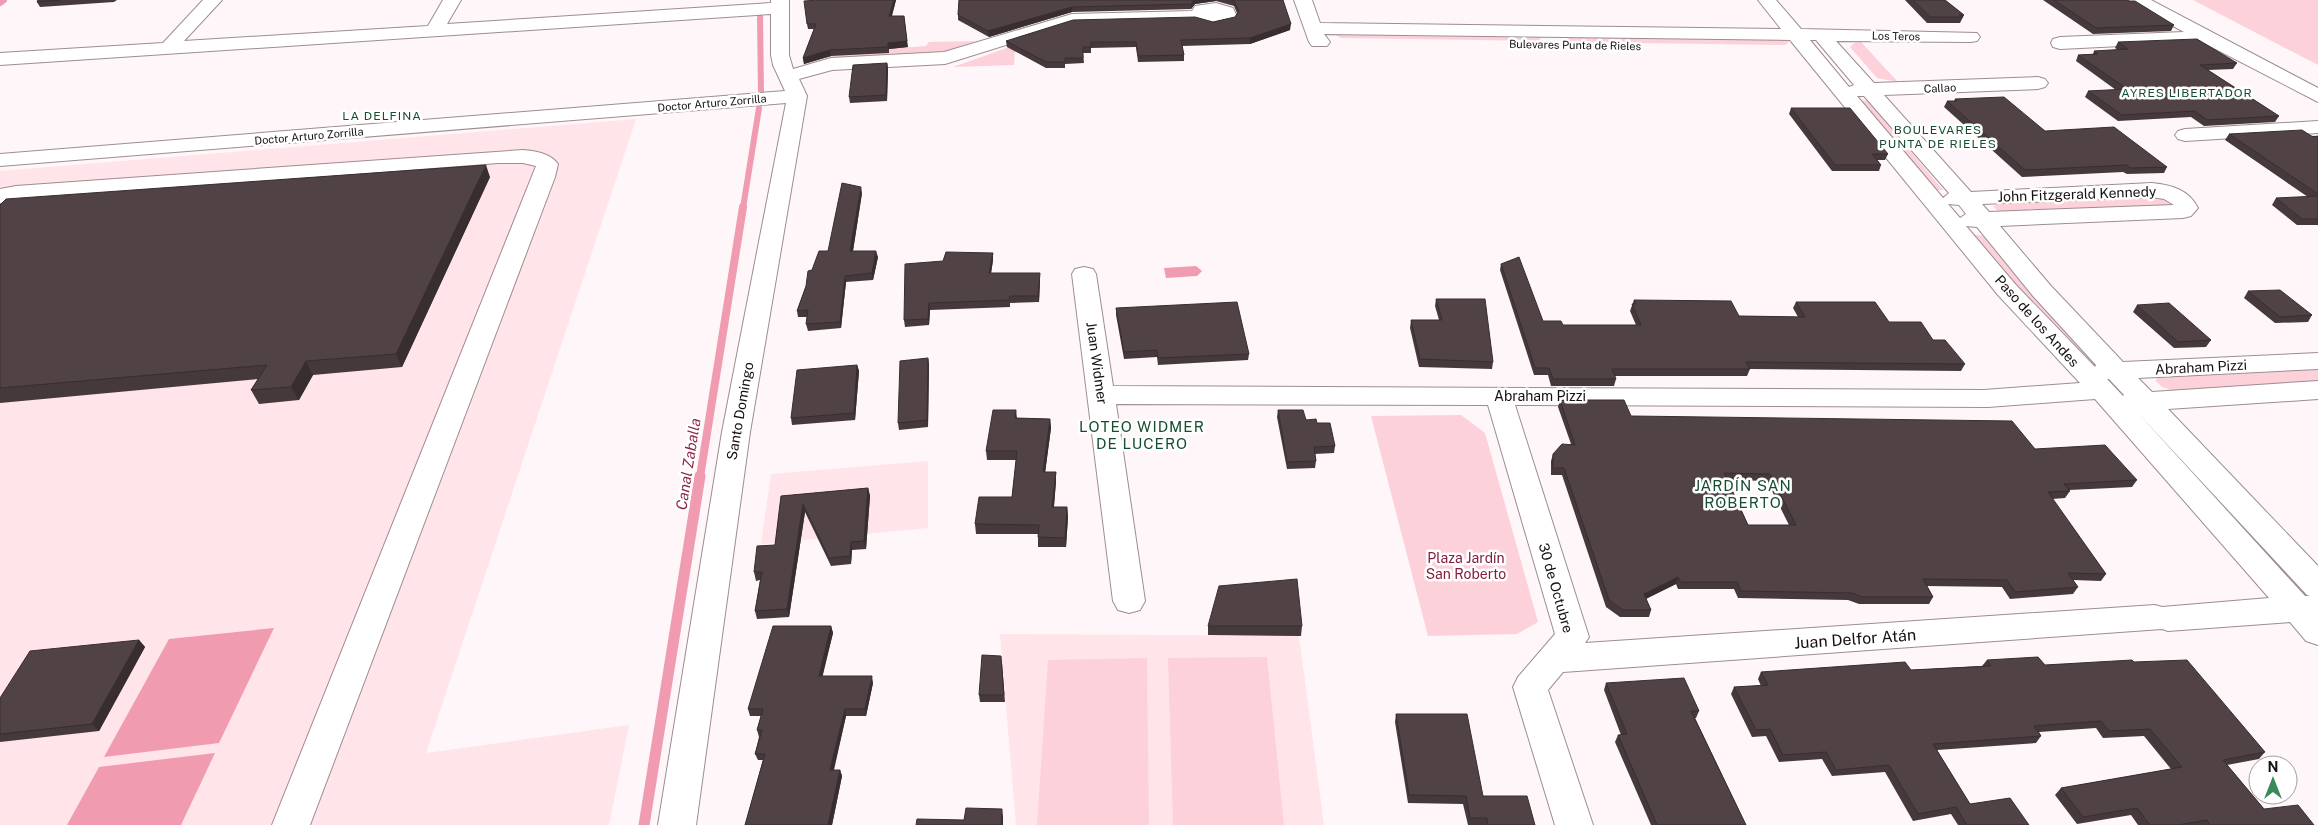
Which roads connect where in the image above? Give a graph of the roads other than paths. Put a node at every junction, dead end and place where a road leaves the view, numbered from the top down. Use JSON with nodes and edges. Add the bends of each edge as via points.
{"nodes":[{"id":1,"x":213,"y":0,"type":"edge"},
{"id":2,"x":452,"y":0,"type":"edge"},
{"id":3,"x":1071,"y":0,"type":"edge"},
{"id":4,"x":1303,"y":0,"type":"edge"},
{"id":5,"x":1767,"y":0,"type":"edge"},
{"id":6,"x":1790,"y":0,"type":"edge"},
{"id":7,"x":2138,"y":0,"type":"edge"},
{"id":8,"x":2161,"y":0,"type":"edge"},
{"id":9,"x":780,"y":4,"type":"edge"},
{"id":10,"x":728,"y":6,"type":"edge"},
{"id":11,"x":1198,"y":16,"type":"edge"},
{"id":12,"x":1072,"y":19,"type":"junction"},
{"id":13,"x":434,"y":31,"type":"junction"},
{"id":14,"x":2227,"y":35,"type":"junction"},
{"id":15,"x":2205,"y":36,"type":"junction"},
{"id":16,"x":1971,"y":37,"type":"dead end"},
{"id":17,"x":1814,"y":42,"type":"junction"},
{"id":18,"x":2060,"y":43,"type":"dead end"},
{"id":19,"x":171,"y":45,"type":"junction"},
{"id":20,"x":0,"y":53,"type":"edge"},
{"id":21,"x":0,"y":59,"type":"edge"},
{"id":22,"x":2318,"y":82,"type":"edge"},
{"id":23,"x":2038,"y":83,"type":"dead end"},
{"id":24,"x":793,"y":86,"type":"junction"},
{"id":25,"x":1843,"y":90,"type":"junction"},
{"id":26,"x":1869,"y":90,"type":"junction"},
{"id":27,"x":2318,"y":96,"type":"edge"},
{"id":28,"x":2318,"y":127,"type":"edge"},
{"id":29,"x":2185,"y":135,"type":"dead end"},
{"id":30,"x":0,"y":160,"type":"edge"},
{"id":31,"x":0,"y":196,"type":"edge"},
{"id":32,"x":1965,"y":198,"type":"junction"},
{"id":33,"x":1933,"y":200,"type":"junction"},
{"id":34,"x":1983,"y":220,"type":"junction"},
{"id":35,"x":1951,"y":221,"type":"junction"},
{"id":36,"x":1084,"y":274,"type":"dead end"},
{"id":37,"x":2318,"y":360,"type":"edge"},
{"id":38,"x":2104,"y":384,"type":"junction"},
{"id":39,"x":2318,"y":390,"type":"edge"},
{"id":40,"x":1101,"y":395,"type":"junction"},
{"id":41,"x":1499,"y":396,"type":"junction"},
{"id":42,"x":2146,"y":401,"type":"junction"},
{"id":43,"x":1129,"y":601,"type":"dead end"},
{"id":44,"x":2313,"y":609,"type":"edge"},
{"id":45,"x":1554,"y":659,"type":"junction"},
{"id":46,"x":291,"y":825,"type":"edge"},
{"id":47,"x":677,"y":825,"type":"edge"},
{"id":48,"x":1574,"y":825,"type":"edge"}],
"edges":[{"from":1,"to":19,"type":"street"},
{"from":2,"to":13,"type":"street"},
{"from":3,"to":12,"type":"street"},
{"from":4,"to":17,"type":"street","name":"Bulevares Punta de Rieles","via":[[1316,35]]},
{"from":5,"to":17,"type":"street","name":"Paso de los Andes"},
{"from":6,"to":17,"type":"street","name":"Paso de los Andes"},
{"from":7,"to":15,"type":"street"},
{"from":8,"to":14,"type":"street"},
{"from":9,"to":10,"type":"street"},
{"from":9,"to":24,"type":"street","via":[[780,55]]},
{"from":10,"to":13,"type":"street"},
{"from":11,"to":12,"type":"street","name":"Doctor Arturo Zorrilla"},
{"from":12,"to":24,"type":"street","name":"Doctor Arturo Zorrilla","via":[[945,58],[830,64]]},
{"from":13,"to":19,"type":"street"},
{"from":14,"to":15,"type":"street"},
{"from":14,"to":22,"type":"street"},
{"from":15,"to":18,"type":"street"},
{"from":15,"to":27,"type":"street"},
{"from":16,"to":17,"type":"street","name":"Los Teros"},
{"from":17,"to":25,"type":"street","name":"Paso de los Andes"},
{"from":17,"to":26,"type":"street","name":"Paso de los Andes"},
{"from":19,"to":20,"type":"street"},
{"from":19,"to":21,"type":"street"},
{"from":23,"to":26,"type":"street","name":"Callao"},
{"from":24,"to":30,"type":"street","name":"Doctor Arturo Zorrilla"},
{"from":24,"to":47,"type":"street","name":"Santo Domingo","via":[[736,432]]},
{"from":25,"to":26,"type":"street","name":"Callao"},
{"from":25,"to":33,"type":"street","name":"Paso de los Andes"},
{"from":26,"to":32,"type":"street","name":"Paso de los Andes"},
{"from":28,"to":29,"type":"street"},
{"from":31,"to":46,"type":"street","via":[[498,157],[526,156],[546,164],[544,177]]},
{"from":32,"to":33,"type":"street","name":"John Fitzgerald Kennedy"},
{"from":32,"to":34,"type":"street","name":"Paso de los Andes"},
{"from":32,"to":34,"type":"street","name":"John Fitzgerald Kennedy","via":[[2152,190],[2175,196],[2187,208],[2184,211]]},
{"from":33,"to":35,"type":"street","name":"Paso de los Andes"},
{"from":34,"to":35,"type":"street","name":"John Fitzgerald Kennedy"},
{"from":34,"to":38,"type":"street","name":"Paso de los Andes","via":[[2042,291]]},
{"from":35,"to":38,"type":"street","name":"Paso de los Andes","via":[[2007,290]]},
{"from":36,"to":40,"type":"street","name":"Juan Widmer"},
{"from":37,"to":38,"type":"street","name":"Abraham Pizzi"},
{"from":38,"to":41,"type":"street","name":"Abraham Pizzi","via":[[1983,398]]},
{"from":38,"to":42,"type":"street","name":"Abraham Pizzi"},
{"from":38,"to":44,"type":"street","name":"Paso de los Andes"},
{"from":39,"to":42,"type":"street","name":"Abraham Pizzi"},
{"from":40,"to":41,"type":"street","name":"Abraham Pizzi"},
{"from":40,"to":43,"type":"street","name":"Juan Widmer"},
{"from":41,"to":45,"type":"street","name":"30 de Octubre","via":[[1572,637]]},
{"from":42,"to":44,"type":"street"},
{"from":44,"to":45,"type":"street","name":"Juan Delfor Atán"},
{"from":45,"to":48,"type":"street","name":"30 de Octubre","via":[[1530,687]]}]}
